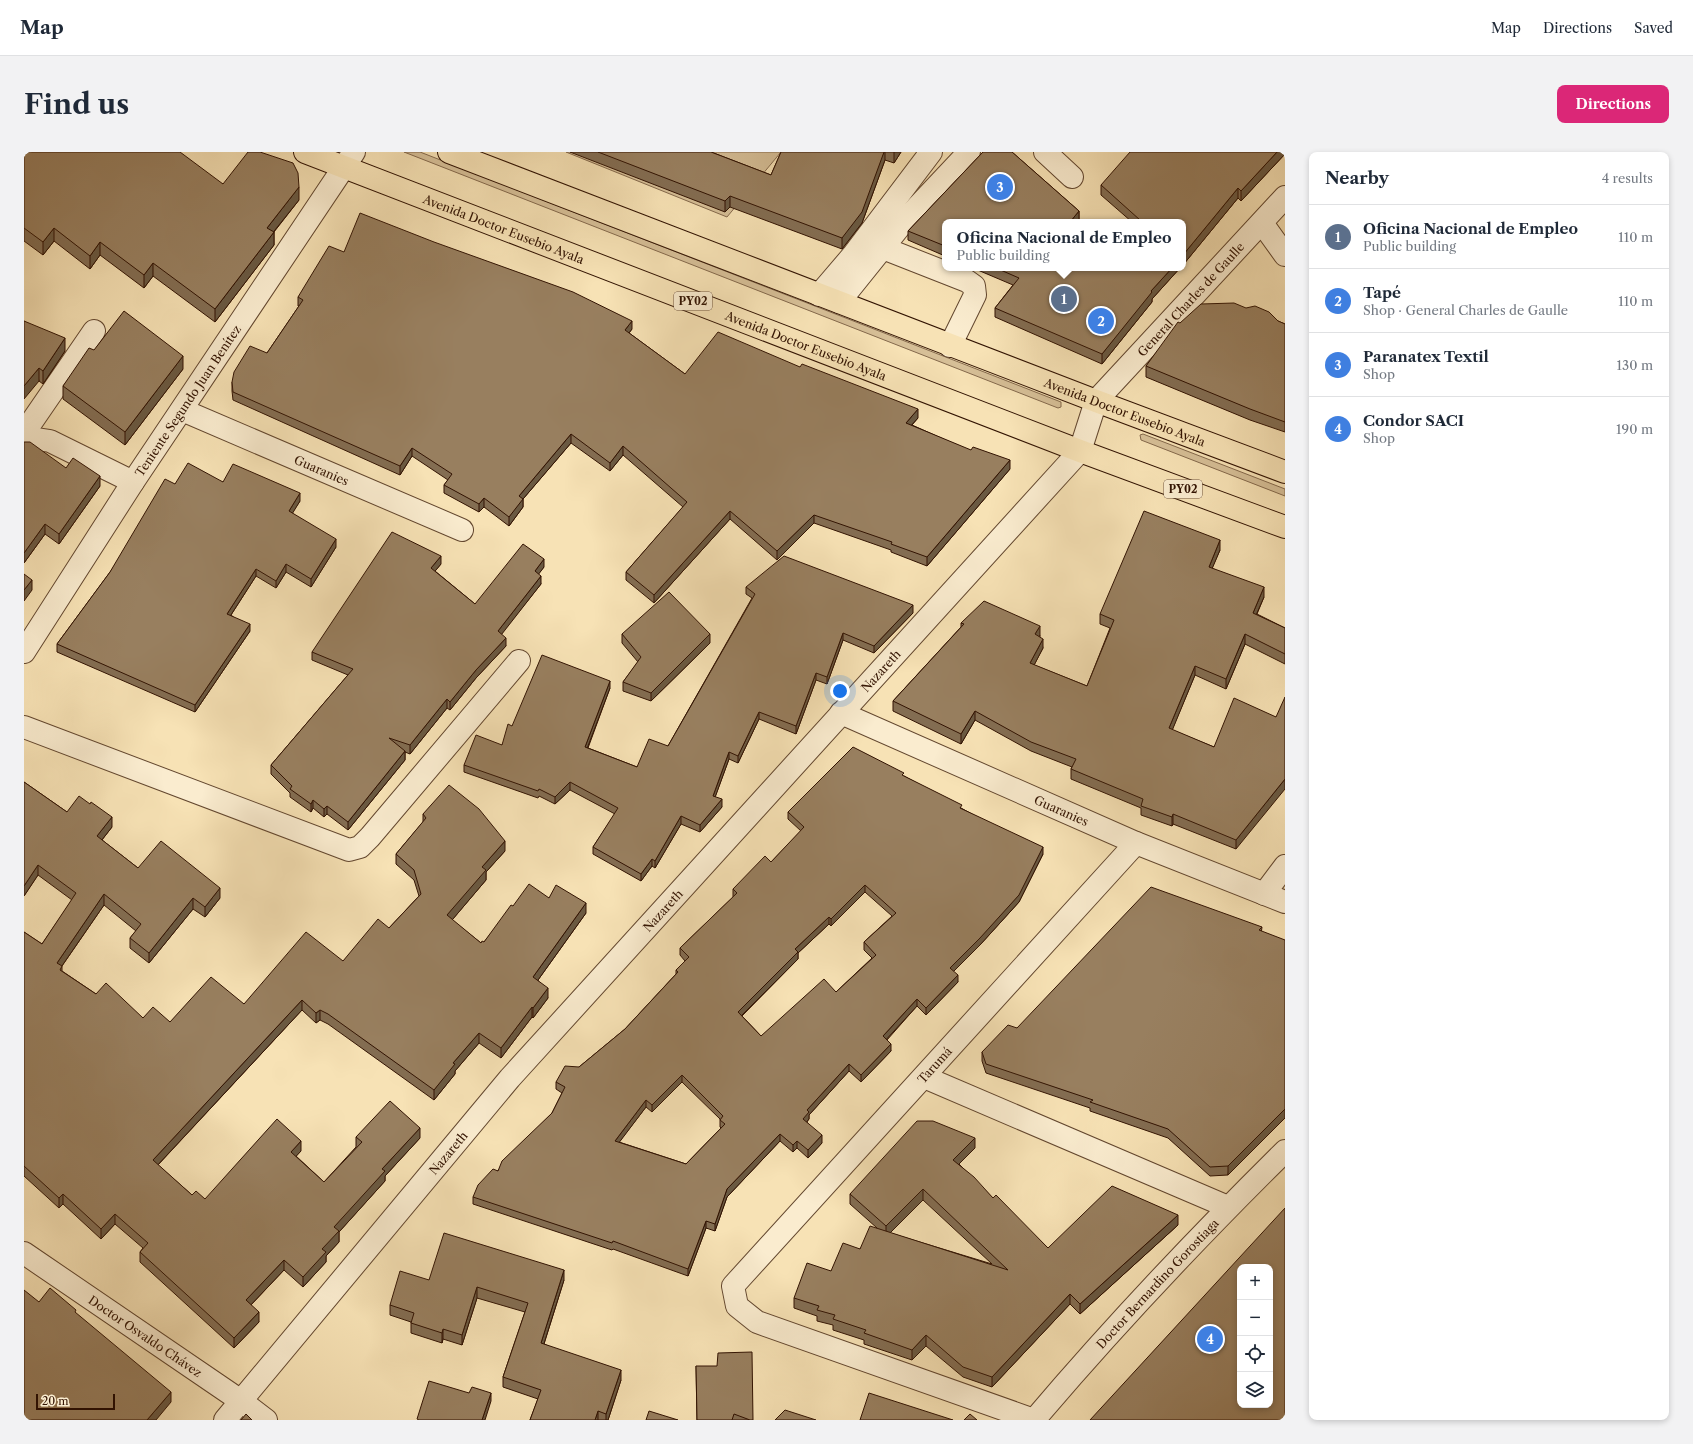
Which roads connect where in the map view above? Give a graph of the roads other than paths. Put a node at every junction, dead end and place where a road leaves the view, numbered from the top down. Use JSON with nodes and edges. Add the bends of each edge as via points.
{"nodes":[{"id":1,"x":305,"y":152,"type":"edge"},
{"id":2,"x":449,"y":152,"type":"edge"},
{"id":3,"x":931,"y":152,"type":"edge"},
{"id":4,"x":969,"y":152,"type":"edge"},
{"id":5,"x":1045,"y":152,"type":"edge"},
{"id":6,"x":349,"y":160,"type":"edge"},
{"id":7,"x":1072,"y":177,"type":"dead end"},
{"id":8,"x":1285,"y":198,"type":"edge"},
{"id":9,"x":1262,"y":223,"type":"junction"},
{"id":10,"x":882,"y":248,"type":"junction"},
{"id":11,"x":1285,"y":255,"type":"edge"},
{"id":12,"x":819,"y":294,"type":"junction"},
{"id":13,"x":839,"y":302,"type":"junction"},
{"id":14,"x":94,"y":332,"type":"dead end"},
{"id":15,"x":950,"y":346,"type":"junction"},
{"id":16,"x":1096,"y":401,"type":"junction"},
{"id":17,"x":182,"y":410,"type":"junction"},
{"id":18,"x":24,"y":433,"type":"edge"},
{"id":19,"x":24,"y":440,"type":"edge"},
{"id":20,"x":1080,"y":451,"type":"junction"},
{"id":21,"x":1285,"y":472,"type":"edge"},
{"id":22,"x":133,"y":482,"type":"junction"},
{"id":23,"x":1285,"y":527,"type":"edge"},
{"id":24,"x":462,"y":530,"type":"dead end"},
{"id":25,"x":24,"y":652,"type":"edge"},
{"id":26,"x":519,"y":660,"type":"dead end"},
{"id":27,"x":841,"y":713,"type":"junction"},
{"id":28,"x":24,"y":727,"type":"edge"},
{"id":29,"x":1136,"y":843,"type":"junction"},
{"id":30,"x":1285,"y":866,"type":"edge"},
{"id":31,"x":1264,"y":894,"type":"junction"},
{"id":32,"x":1285,"y":902,"type":"edge"},
{"id":33,"x":924,"y":1077,"type":"junction"},
{"id":34,"x":1285,"y":1151,"type":"edge"},
{"id":35,"x":1228,"y":1207,"type":"junction"},
{"id":36,"x":24,"y":1253,"type":"edge"},
{"id":37,"x":241,"y":1401,"type":"junction"},
{"id":38,"x":226,"y":1420,"type":"edge"},
{"id":39,"x":266,"y":1420,"type":"edge"},
{"id":40,"x":1034,"y":1420,"type":"edge"}],
"edges":[{"from":1,"to":6,"type":"highway","name":"Avenida Doctor Eusebio Ayala","number":"PY02"},
{"from":2,"to":12,"type":"highway","name":"Avenida Doctor Eusebio Ayala"},
{"from":3,"to":12,"type":"street","via":[[854,254]]},
{"from":4,"to":10,"type":"street"},
{"from":5,"to":7,"type":"street"},
{"from":6,"to":17,"type":"street","name":"Teniente Segundo Juan Benítez"},
{"from":6,"to":20,"type":"highway","name":"Avenida Doctor Eusebio Ayala","number":"PY02"},
{"from":8,"to":9,"type":"street","name":"General Charles de Gaulle"},
{"from":9,"to":11,"type":"street"},
{"from":9,"to":16,"type":"street","name":"General Charles de Gaulle"},
{"from":10,"to":13,"type":"street"},
{"from":10,"to":15,"type":"street","via":[[974,286],[975,294]]},
{"from":12,"to":13,"type":"highway","name":"Avenida Doctor Eusebio Ayala"},
{"from":13,"to":15,"type":"highway","name":"Avenida Doctor Eusebio Ayala"},
{"from":14,"to":18,"type":"street"},
{"from":15,"to":16,"type":"highway","name":"Avenida Doctor Eusebio Ayala"},
{"from":16,"to":20,"type":"street","name":"Nazareth"},
{"from":16,"to":21,"type":"highway","name":"Avenida Doctor Eusebio Ayala"},
{"from":17,"to":22,"type":"street","name":"Teniente Segundo Juan Benítez"},
{"from":17,"to":24,"type":"street","name":"Guaranies"},
{"from":19,"to":22,"type":"street","via":[[50,442]]},
{"from":20,"to":23,"type":"highway","name":"Avenida Doctor Eusebio Ayala","number":"PY02"},
{"from":20,"to":27,"type":"street","name":"Nazareth"},
{"from":22,"to":25,"type":"street","name":"Teniente Segundo Juan Benítez"},
{"from":26,"to":28,"type":"street","via":[[370,837],[360,847],[349,850]]},
{"from":27,"to":29,"type":"street","name":"Guaranies"},
{"from":27,"to":37,"type":"street","name":"Nazareth","via":[[510,1078]]},
{"from":29,"to":31,"type":"street","name":"Guaranies"},
{"from":29,"to":33,"type":"street","name":"Tarumá"},
{"from":30,"to":31,"type":"street"},
{"from":31,"to":32,"type":"street","name":"Guaranies"},
{"from":33,"to":35,"type":"street"},
{"from":33,"to":40,"type":"street","name":"Tarumá","via":[[733,1286],[737,1306],[757,1322]]},
{"from":34,"to":35,"type":"street","name":"Doctor Bernardino Gorostiaga"},
{"from":35,"to":40,"type":"street","name":"Doctor Bernardino Gorostiaga"},
{"from":36,"to":37,"type":"street","name":"Doctor Osvaldo Chávez"},
{"from":37,"to":38,"type":"street","name":"Nazareth"},
{"from":37,"to":39,"type":"street","name":"Doctor Osvaldo Chávez"}]}
